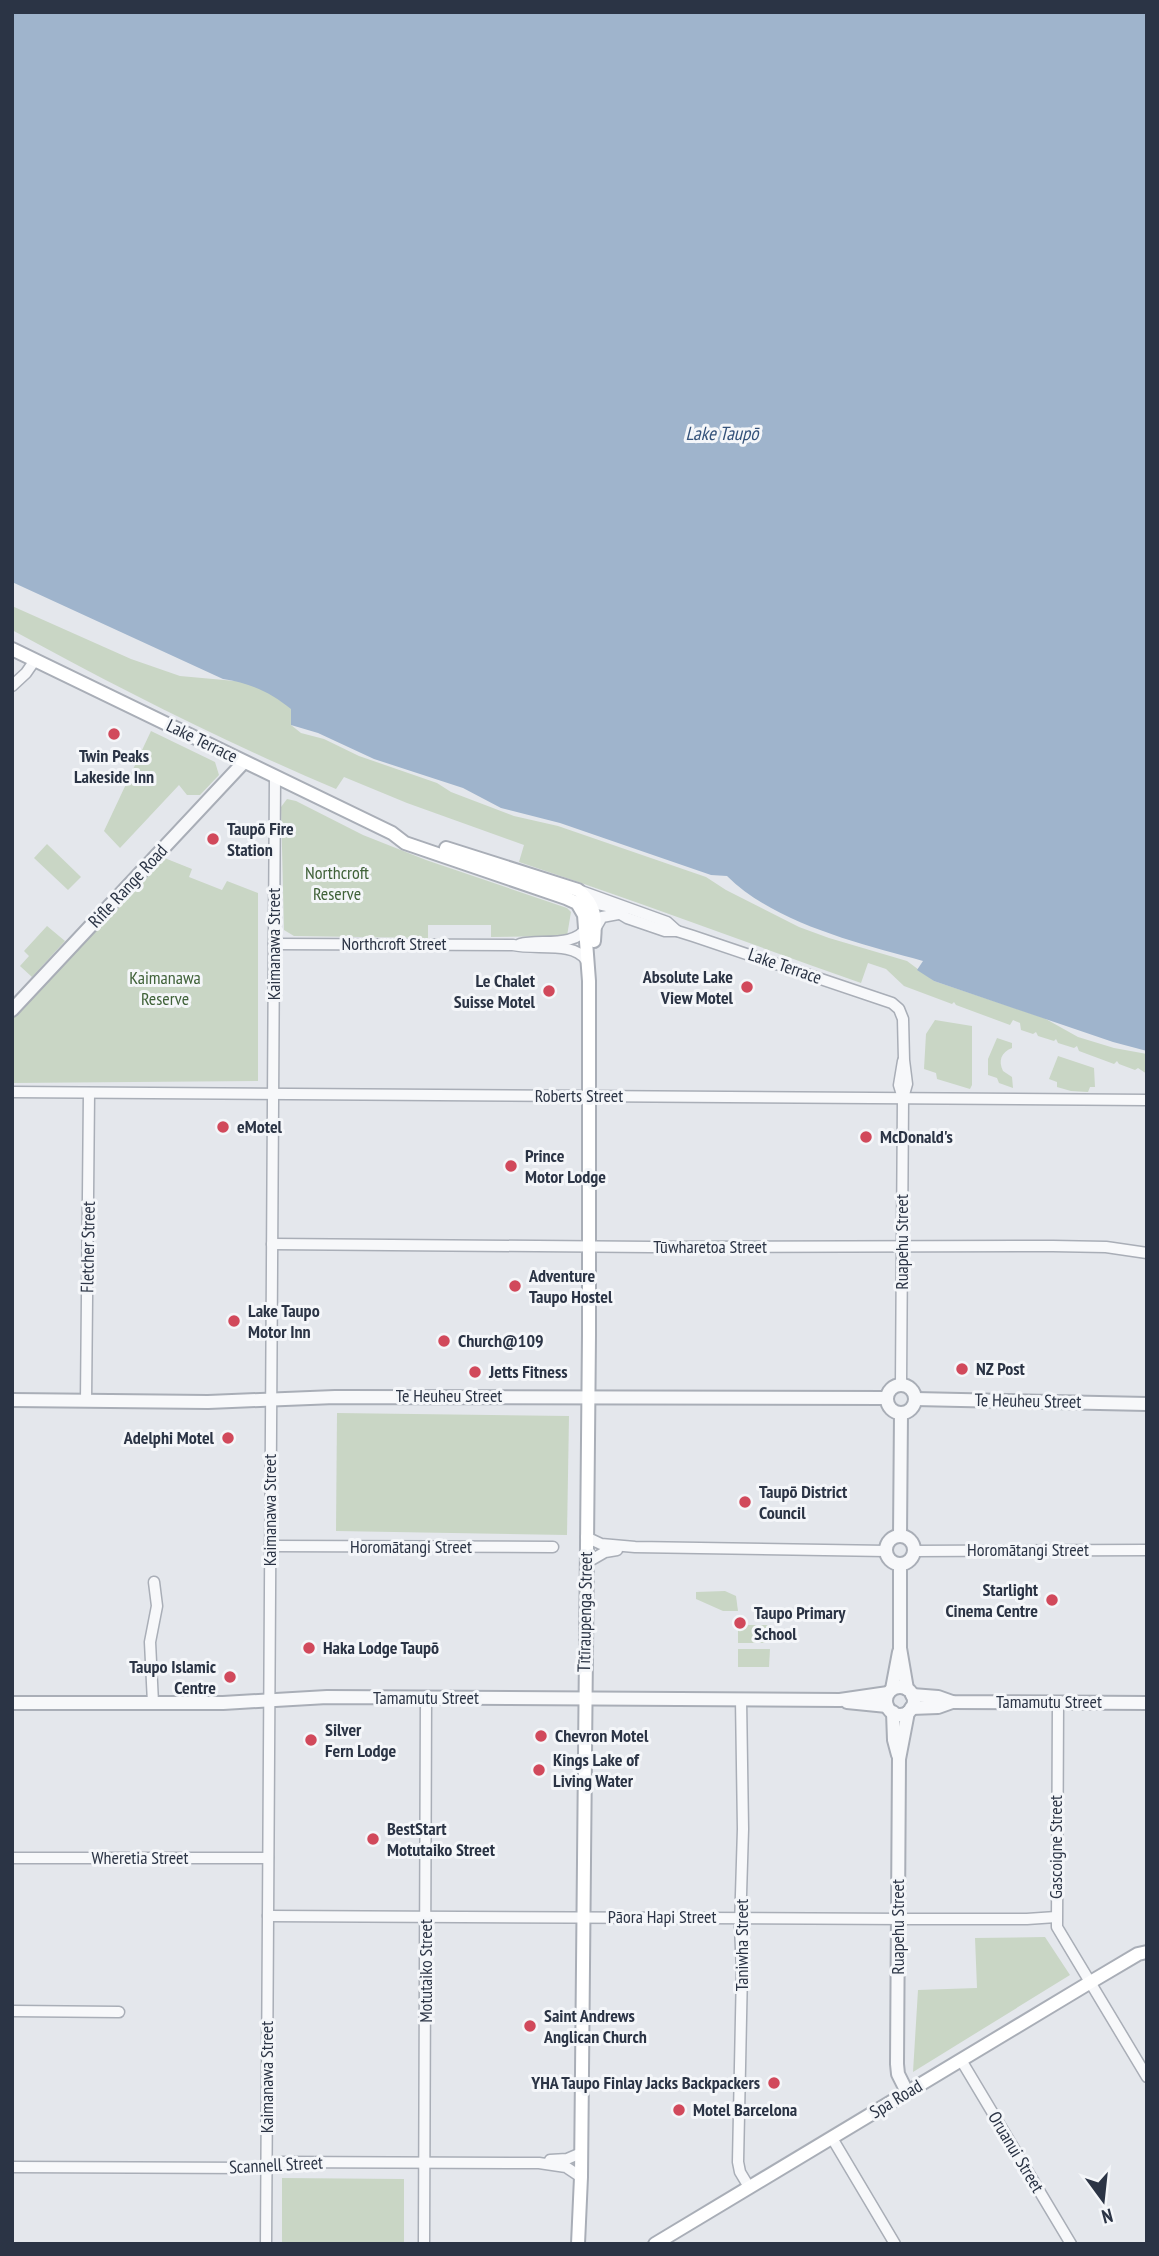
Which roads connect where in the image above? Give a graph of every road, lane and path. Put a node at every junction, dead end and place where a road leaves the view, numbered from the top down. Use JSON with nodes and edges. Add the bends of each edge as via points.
{"nodes":[{"id":1,"x":12,"y":649,"type":"edge"},
{"id":2,"x":35,"y":660,"type":"junction"},
{"id":3,"x":12,"y":686,"type":"edge"},
{"id":4,"x":244,"y":762,"type":"junction"},
{"id":5,"x":275,"y":777,"type":"junction"},
{"id":6,"x":392,"y":833,"type":"junction"},
{"id":7,"x":501,"y":876,"type":"junction"},
{"id":8,"x":578,"y":890,"type":"junction"},
{"id":9,"x":592,"y":903,"type":"junction"},
{"id":10,"x":618,"y":914,"type":"junction"},
{"id":11,"x":591,"y":928,"type":"junction"},
{"id":12,"x":677,"y":931,"type":"junction"},
{"id":13,"x":274,"y":944,"type":"junction"},
{"id":14,"x":513,"y":945,"type":"junction"},
{"id":15,"x":586,"y":960,"type":"junction"},
{"id":16,"x":589,"y":981,"type":"junction"},
{"id":17,"x":892,"y":1003,"type":"joint"},
{"id":18,"x":12,"y":1010,"type":"edge"},
{"id":19,"x":12,"y":1092,"type":"edge"},
{"id":20,"x":89,"y":1093,"type":"junction"},
{"id":21,"x":273,"y":1094,"type":"junction"},
{"id":22,"x":589,"y":1096,"type":"junction"},
{"id":23,"x":903,"y":1098,"type":"junction"},
{"id":24,"x":1147,"y":1100,"type":"edge"},
{"id":25,"x":272,"y":1244,"type":"junction"},
{"id":26,"x":589,"y":1246,"type":"junction"},
{"id":27,"x":902,"y":1247,"type":"junction"},
{"id":28,"x":1147,"y":1253,"type":"edge"},
{"id":29,"x":901,"y":1385,"type":"junction"},
{"id":30,"x":588,"y":1396,"type":"junction"},
{"id":31,"x":887,"y":1398,"type":"junction"},
{"id":32,"x":915,"y":1399,"type":"junction"},
{"id":33,"x":270,"y":1400,"type":"junction"},
{"id":34,"x":12,"y":1401,"type":"edge"},
{"id":35,"x":86,"y":1401,"type":"junction"},
{"id":36,"x":1145,"y":1403,"type":"edge"},
{"id":37,"x":901,"y":1413,"type":"junction"},
{"id":38,"x":900,"y":1536,"type":"junction"},
{"id":39,"x":586,"y":1537,"type":"junction"},
{"id":40,"x":270,"y":1546,"type":"junction"},
{"id":41,"x":553,"y":1547,"type":"dead end"},
{"id":42,"x":635,"y":1547,"type":"junction"},
{"id":43,"x":1145,"y":1550,"type":"edge"},
{"id":44,"x":887,"y":1551,"type":"junction"},
{"id":45,"x":914,"y":1551,"type":"junction"},
{"id":46,"x":586,"y":1563,"type":"junction"},
{"id":47,"x":900,"y":1565,"type":"junction"},
{"id":48,"x":154,"y":1582,"type":"dead end"},
{"id":49,"x":900,"y":1648,"type":"junction"},
{"id":50,"x":426,"y":1698,"type":"junction"},
{"id":51,"x":584,"y":1699,"type":"junction"},
{"id":52,"x":741,"y":1699,"type":"junction"},
{"id":53,"x":269,"y":1700,"type":"junction"},
{"id":54,"x":890,"y":1700,"type":"junction"},
{"id":55,"x":910,"y":1701,"type":"junction"},
{"id":56,"x":1058,"y":1702,"type":"junction"},
{"id":57,"x":12,"y":1703,"type":"edge"},
{"id":58,"x":153,"y":1703,"type":"junction"},
{"id":59,"x":1147,"y":1703,"type":"edge"},
{"id":60,"x":899,"y":1759,"type":"junction"},
{"id":61,"x":12,"y":1858,"type":"edge"},
{"id":62,"x":268,"y":1858,"type":"junction"},
{"id":63,"x":268,"y":1916,"type":"junction"},
{"id":64,"x":426,"y":1916,"type":"junction"},
{"id":65,"x":582,"y":1917,"type":"junction"},
{"id":66,"x":1056,"y":1917,"type":"junction"},
{"id":67,"x":740,"y":1918,"type":"junction"},
{"id":68,"x":898,"y":1919,"type":"junction"},
{"id":69,"x":1147,"y":1943,"type":"edge"},
{"id":70,"x":1142,"y":1953,"type":"edge"},
{"id":71,"x":1089,"y":1983,"type":"junction"},
{"id":72,"x":12,"y":2011,"type":"edge"},
{"id":73,"x":119,"y":2012,"type":"dead end"},
{"id":74,"x":961,"y":2060,"type":"junction"},
{"id":75,"x":1147,"y":2077,"type":"edge"},
{"id":76,"x":907,"y":2092,"type":"junction"},
{"id":77,"x":832,"y":2138,"type":"junction"},
{"id":78,"x":581,"y":2153,"type":"junction"},
{"id":79,"x":425,"y":2162,"type":"junction"},
{"id":80,"x":539,"y":2163,"type":"junction"},
{"id":81,"x":267,"y":2165,"type":"junction"},
{"id":82,"x":12,"y":2167,"type":"edge"},
{"id":83,"x":581,"y":2177,"type":"junction"},
{"id":84,"x":749,"y":2187,"type":"junction"},
{"id":85,"x":266,"y":2244,"type":"edge"},
{"id":86,"x":424,"y":2244,"type":"edge"},
{"id":87,"x":578,"y":2244,"type":"edge"},
{"id":88,"x":655,"y":2244,"type":"edge"},
{"id":89,"x":895,"y":2244,"type":"edge"},
{"id":90,"x":1071,"y":2244,"type":"edge"}],
"edges":[{"from":1,"to":2,"type":"main road","name":"Lake Terrace"},
{"from":2,"to":3,"type":"street"},
{"from":2,"to":4,"type":"main road","name":"Lake Terrace"},
{"from":4,"to":5,"type":"main road","name":"Lake Terrace"},
{"from":4,"to":18,"type":"street","name":"Rifle Range Road"},
{"from":5,"to":6,"type":"main road","name":"Lake Terrace"},
{"from":5,"to":13,"type":"street","name":"Kaimanawa Street"},
{"from":6,"to":7,"type":"main road","name":"Lake Terrace","via":[[405,842]]},
{"from":6,"to":8,"type":"main road","name":"Lake Terrace"},
{"from":7,"to":9,"type":"street","name":"Lake Terrace","via":[[535,882]]},
{"from":7,"to":11,"type":"main road","name":"Lake Terrace","via":[[577,903]]},
{"from":8,"to":9,"type":"main road","name":"Lake Terrace"},
{"from":8,"to":12,"type":"street","name":"Lake Terrace","via":[[667,922]]},
{"from":9,"to":10,"type":"street","name":"Lake Terrace"},
{"from":9,"to":11,"type":"main road","name":"Tītīraupenga Street","via":[[596,916]]},
{"from":10,"to":11,"type":"street","via":[[602,917]]},
{"from":10,"to":12,"type":"street","name":"Lake Terrace"},
{"from":11,"to":14,"type":"street","name":"Northcroft Street","via":[[571,940]]},
{"from":11,"to":15,"type":"main road","name":"Tītīraupenga Street"},
{"from":11,"to":16,"type":"main road","name":"Tītīraupenga Street"},
{"from":12,"to":17,"type":"street","name":"Lake Terrace"},
{"from":13,"to":14,"type":"street","name":"Northcroft Street"},
{"from":13,"to":21,"type":"street","name":"Kaimanawa Street"},
{"from":14,"to":15,"type":"street","name":"Northcroft Street","via":[[572,948]]},
{"from":15,"to":16,"type":"main road","name":"Tītīraupenga Street"},
{"from":16,"to":22,"type":"main road","name":"Tītīraupenga Street"},
{"from":17,"to":23,"type":"street","name":"Ruapehu Street","via":[[902,1014],[904,1060],[899,1084]]},
{"from":19,"to":20,"type":"street","name":"Roberts Street"},
{"from":20,"to":21,"type":"street","name":"Roberts Street"},
{"from":20,"to":35,"type":"street","name":"Fletcher Street"},
{"from":21,"to":22,"type":"street","name":"Roberts Street"},
{"from":21,"to":25,"type":"street","name":"Kaimanawa Street"},
{"from":22,"to":23,"type":"street","name":"Roberts Street"},
{"from":22,"to":26,"type":"main road","name":"Tītīraupenga Street"},
{"from":23,"to":24,"type":"street","name":"Roberts Street"},
{"from":23,"to":27,"type":"street","name":"Ruapehu Street"},
{"from":25,"to":26,"type":"street","name":"Tūwharetoa Street"},
{"from":25,"to":33,"type":"street","name":"Kaimanawa Street"},
{"from":26,"to":27,"type":"street","name":"Tūwharetoa Street"},
{"from":26,"to":30,"type":"main road","name":"Tītīraupenga Street"},
{"from":27,"to":28,"type":"street","name":"Tūwharetoa Street","via":[[1106,1247]]},
{"from":27,"to":29,"type":"street","name":"Ruapehu Street"},
{"from":29,"to":31,"type":"street"},
{"from":29,"to":32,"type":"street","via":[[909,1388]]},
{"from":30,"to":31,"type":"street","name":"Te Heuheu Street"},
{"from":30,"to":33,"type":"street","name":"Te Heuheu Street"},
{"from":30,"to":39,"type":"main road","name":"Tītīraupenga Street"},
{"from":31,"to":37,"type":"street","via":[[892,1410]]},
{"from":32,"to":36,"type":"street","name":"Te Heuheu Street"},
{"from":32,"to":37,"type":"street","via":[[912,1407]]},
{"from":33,"to":35,"type":"street","name":"Te Heuheu Street"},
{"from":33,"to":40,"type":"street","name":"Kaimanawa Street"},
{"from":34,"to":35,"type":"street","name":"Te Heuheu Street"},
{"from":37,"to":38,"type":"street"},
{"from":38,"to":44,"type":"street","via":[[888,1542]]},
{"from":38,"to":45,"type":"street","via":[[908,1539]]},
{"from":39,"to":42,"type":"street","via":[[601,1544]]},
{"from":39,"to":46,"type":"main road","name":"Tītīraupenga Street"},
{"from":40,"to":41,"type":"street","name":"Horomātangi Street"},
{"from":40,"to":53,"type":"street","name":"Kaimanawa Street"},
{"from":42,"to":44,"type":"street"},
{"from":42,"to":46,"type":"street","via":[[605,1552]]},
{"from":43,"to":45,"type":"street","name":"Horomātangi Street"},
{"from":44,"to":47,"type":"street"},
{"from":45,"to":47,"type":"street","via":[[911,1560]]},
{"from":46,"to":51,"type":"main road","name":"Tītīraupenga Street"},
{"from":47,"to":49,"type":"street","name":"Ruapehu Street"},
{"from":48,"to":58,"type":"street","via":[[158,1606],[150,1642]]},
{"from":49,"to":54,"type":"street","name":"Ruapehu Street"},
{"from":49,"to":55,"type":"street","name":"Ruapehu Street"},
{"from":50,"to":51,"type":"street","name":"Tamamutu Street"},
{"from":50,"to":53,"type":"street","name":"Tamamutu Street"},
{"from":50,"to":64,"type":"street","name":"Motutaiko Street"},
{"from":51,"to":52,"type":"street","name":"Tamamutu Street"},
{"from":51,"to":65,"type":"main road","name":"Tītīraupenga Street"},
{"from":52,"to":54,"type":"street","name":"Tamamutu Street"},
{"from":52,"to":67,"type":"street","name":"Taniwha Street"},
{"from":53,"to":58,"type":"street","name":"Tamamutu Street"},
{"from":53,"to":62,"type":"street","name":"Kaimanawa Street"},
{"from":54,"to":55,"type":"street","via":[[900,1714]]},
{"from":54,"to":55,"type":"street","via":[[900,1687]]},
{"from":54,"to":60,"type":"street","name":"Ruapehu Street"},
{"from":55,"to":56,"type":"street","name":"Tamamutu Street","via":[[938,1697],[952,1702]]},
{"from":55,"to":60,"type":"street","name":"Ruapehu Street"},
{"from":56,"to":59,"type":"street","name":"Tamamutu Street"},
{"from":56,"to":66,"type":"street","name":"Gascoigne Street"},
{"from":57,"to":58,"type":"street","name":"Tamamutu Street"},
{"from":60,"to":68,"type":"street","name":"Ruapehu Street"},
{"from":61,"to":62,"type":"street","name":"Wheretia Street"},
{"from":62,"to":63,"type":"street","name":"Kaimanawa Street"},
{"from":63,"to":64,"type":"street","name":"Pāora Hapi Street"},
{"from":63,"to":81,"type":"street","name":"Kaimanawa Street"},
{"from":64,"to":65,"type":"street","name":"Pāora Hapi Street"},
{"from":64,"to":79,"type":"street","name":"Motutaiko Street"},
{"from":65,"to":67,"type":"street","name":"Pāora Hapi Street"},
{"from":65,"to":78,"type":"main road","name":"Tītīraupenga Street"},
{"from":66,"to":68,"type":"street","name":"Pāora Hapi Street"},
{"from":66,"to":71,"type":"street","name":"Gascoigne Street","via":[[1057,1927]]},
{"from":67,"to":68,"type":"street","name":"Pāora Hapi Street"},
{"from":67,"to":84,"type":"street","name":"Taniwha Street","via":[[738,2162]]},
{"from":68,"to":76,"type":"street","name":"Ruapehu Street","via":[[897,2063]]},
{"from":69,"to":70,"type":"main road","name":"Spa Road"},
{"from":70,"to":71,"type":"main road","name":"Spa Road"},
{"from":71,"to":74,"type":"main road","name":"Spa Road"},
{"from":71,"to":75,"type":"street","name":"Gascoigne Street"},
{"from":72,"to":73,"type":"street"},
{"from":74,"to":76,"type":"main road","name":"Spa Road"},
{"from":74,"to":90,"type":"street","name":"Oruanui Street"},
{"from":76,"to":77,"type":"main road","name":"Spa Road"},
{"from":77,"to":84,"type":"main road","name":"Spa Road"},
{"from":77,"to":89,"type":"street"},
{"from":78,"to":80,"type":"street","name":"Scannell Street"},
{"from":78,"to":83,"type":"main road","name":"Tītīraupenga Street"},
{"from":79,"to":80,"type":"street","name":"Scannell Street"},
{"from":79,"to":81,"type":"street","name":"Scannell Street"},
{"from":79,"to":86,"type":"street","name":"Motutaiko Street"},
{"from":80,"to":83,"type":"street","name":"Scannell Street","via":[[566,2167]]},
{"from":81,"to":82,"type":"street","name":"Scannell Street"},
{"from":81,"to":85,"type":"street","name":"Kaimanawa Street"},
{"from":83,"to":87,"type":"main road","name":"Tītīraupenga Street"},
{"from":84,"to":88,"type":"main road","name":"Spa Road"}]}
